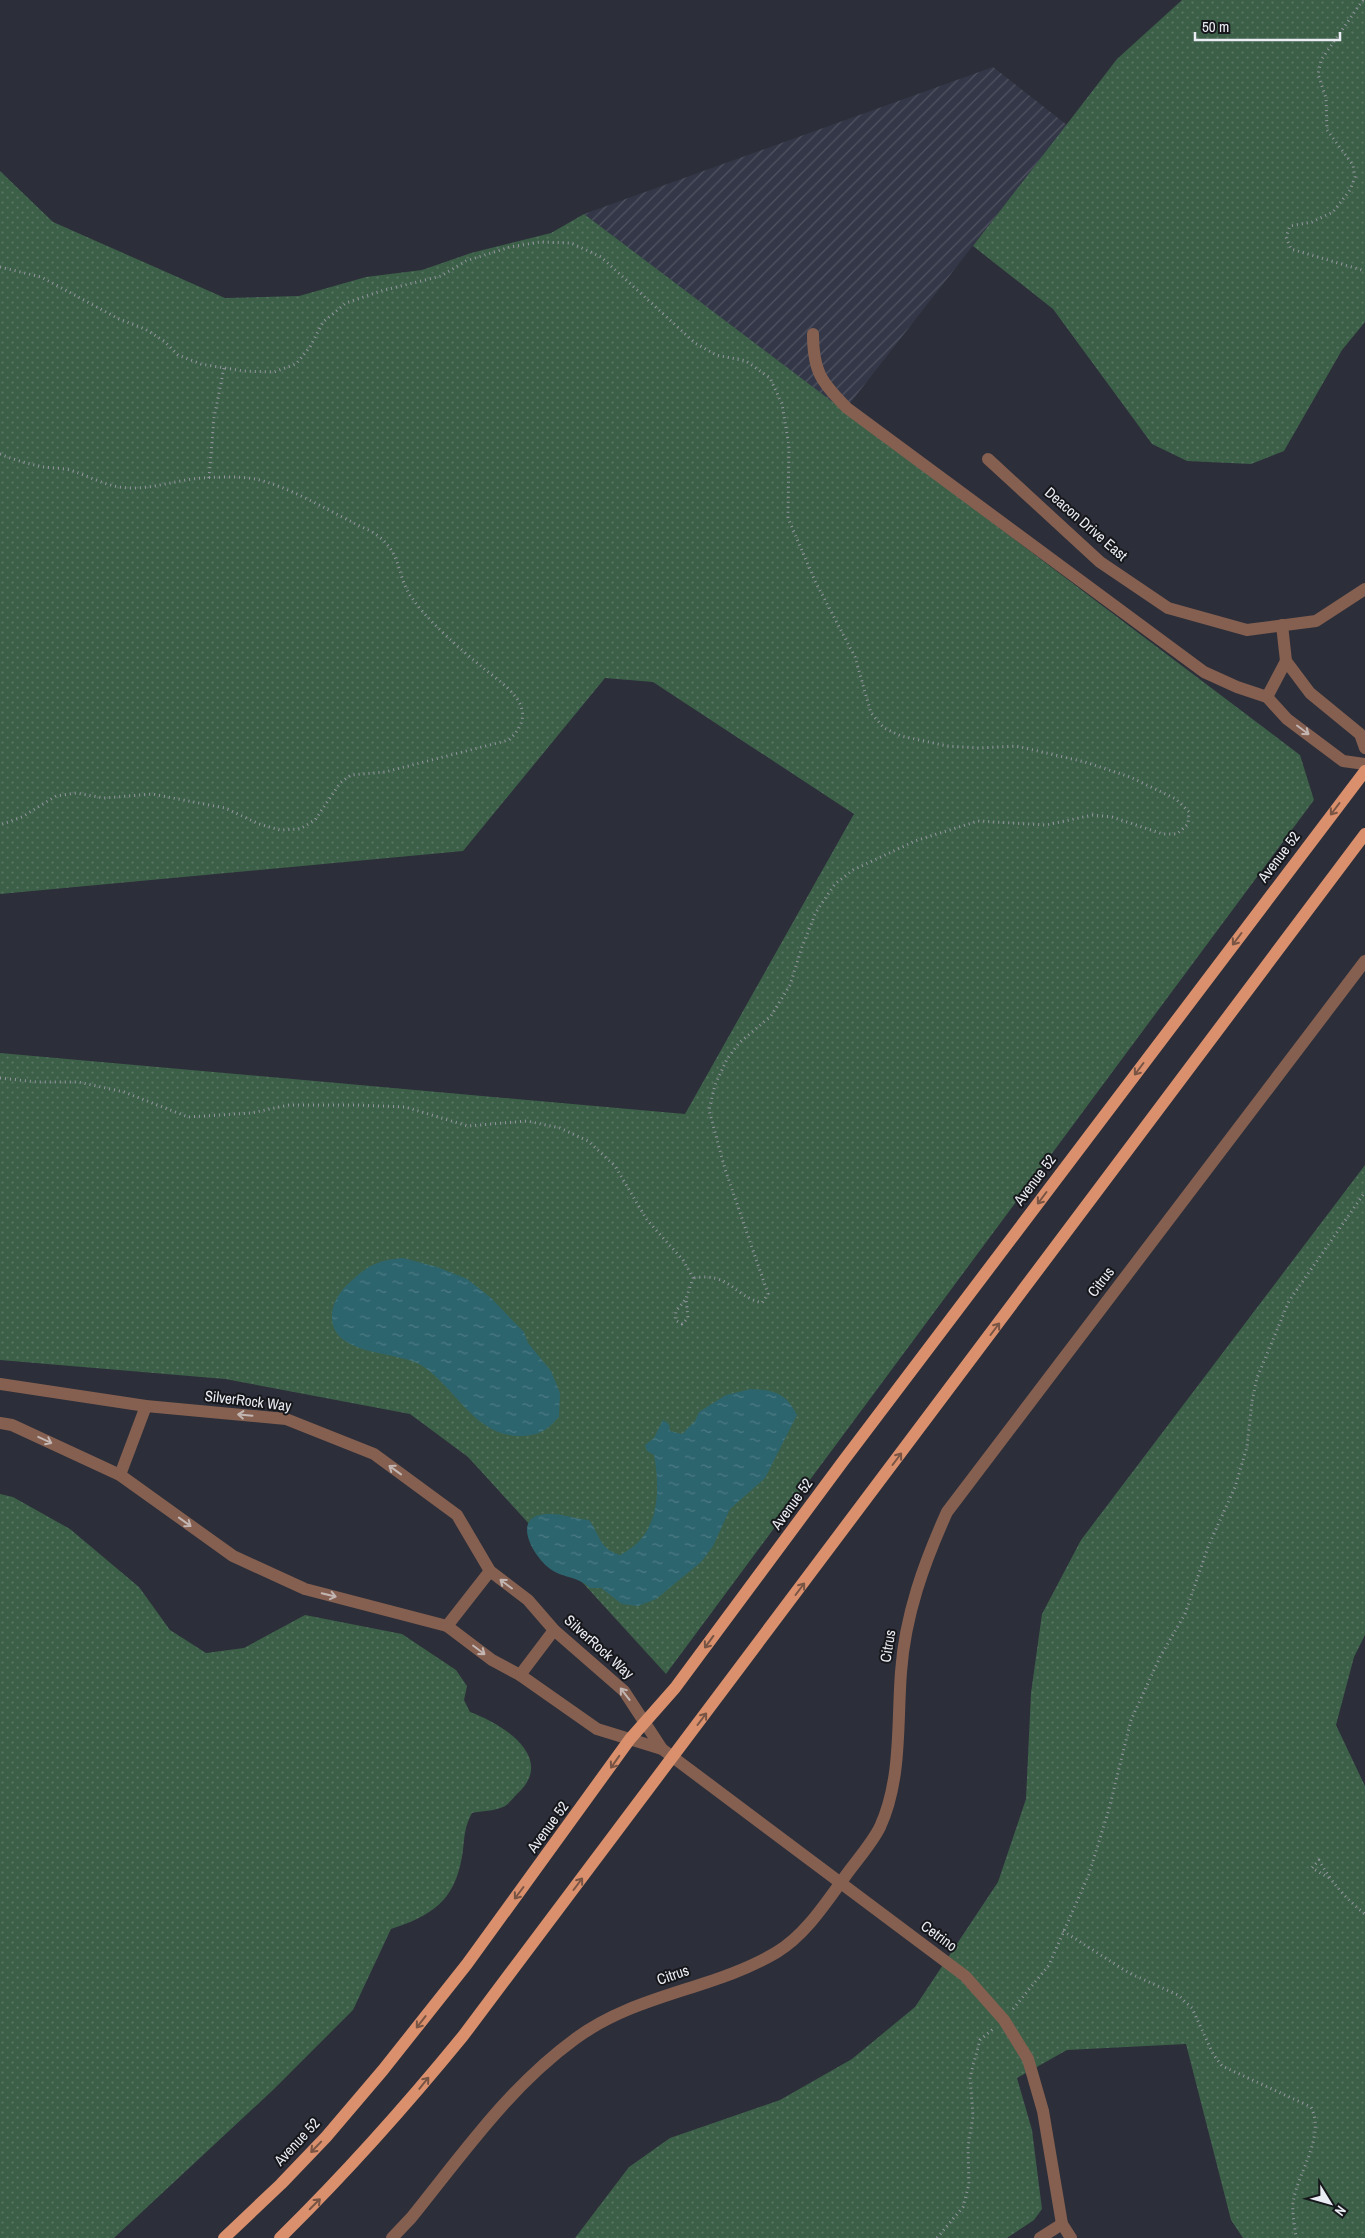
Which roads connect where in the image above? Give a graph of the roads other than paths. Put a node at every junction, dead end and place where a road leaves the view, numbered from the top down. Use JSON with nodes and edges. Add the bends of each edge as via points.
{"nodes":[{"id":1,"x":813,"y":334,"type":"dead end"},
{"id":2,"x":988,"y":459,"type":"dead end"},
{"id":3,"x":1365,"y":589,"type":"edge"},
{"id":4,"x":1282,"y":625,"type":"junction"},
{"id":5,"x":1286,"y":661,"type":"junction"},
{"id":6,"x":1267,"y":697,"type":"junction"},
{"id":7,"x":1365,"y":748,"type":"edge"},
{"id":8,"x":1365,"y":764,"type":"edge"},
{"id":9,"x":1365,"y":771,"type":"edge"},
{"id":10,"x":1365,"y":834,"type":"edge"},
{"id":11,"x":1365,"y":961,"type":"edge"},
{"id":12,"x":0,"y":1384,"type":"edge"},
{"id":13,"x":146,"y":1406,"type":"junction"},
{"id":14,"x":0,"y":1423,"type":"edge"},
{"id":15,"x":120,"y":1475,"type":"junction"},
{"id":16,"x":490,"y":1572,"type":"junction"},
{"id":17,"x":448,"y":1626,"type":"junction"},
{"id":18,"x":554,"y":1630,"type":"junction"},
{"id":19,"x":520,"y":1675,"type":"junction"},
{"id":20,"x":645,"y":1724,"type":"junction"},
{"id":21,"x":630,"y":1739,"type":"junction"},
{"id":22,"x":662,"y":1749,"type":"junction"},
{"id":23,"x":673,"y":1758,"type":"junction"},
{"id":24,"x":840,"y":1884,"type":"junction"},
{"id":25,"x":1062,"y":2224,"type":"junction"},
{"id":26,"x":224,"y":2238,"type":"edge"},
{"id":27,"x":280,"y":2238,"type":"edge"},
{"id":28,"x":392,"y":2238,"type":"edge"},
{"id":29,"x":1040,"y":2238,"type":"edge"},
{"id":30,"x":1071,"y":2238,"type":"edge"}],
"edges":[{"from":1,"to":6,"type":"street","via":[[813,356],[824,385],[847,408],[1204,672]]},
{"from":2,"to":4,"type":"street","name":"Deacon Drive East","via":[[1100,562],[1168,608],[1247,630]]},
{"from":3,"to":4,"type":"street","name":"Deacon Drive East","via":[[1316,620]]},
{"from":4,"to":5,"type":"street"},
{"from":5,"to":6,"type":"street"},
{"from":5,"to":7,"type":"street","via":[[1310,693],[1360,734]]},
{"from":6,"to":8,"type":"street","one_way":true,"via":[[1287,718],[1344,761]]},
{"from":9,"to":20,"type":"main road","name":"Avenue 52","one_way":true,"via":[[850,1452],[676,1688]]},
{"from":23,"to":10,"type":"main road","one_way":true},
{"from":11,"to":24,"type":"street","name":"Citrus","via":[[947,1512],[924,1564],[911,1610],[901,1669],[892,1789],[879,1828]]},
{"from":12,"to":13,"type":"street","name":"SilverRock Way"},
{"from":13,"to":15,"type":"street"},
{"from":16,"to":13,"type":"street","name":"SilverRock Way","one_way":true,"via":[[457,1515],[374,1454],[286,1419]]},
{"from":14,"to":15,"type":"street","one_way":true,"via":[[12,1425]]},
{"from":15,"to":17,"type":"street","one_way":true,"via":[[233,1556],[305,1589]]},
{"from":16,"to":17,"type":"street"},
{"from":18,"to":16,"type":"street","name":"SilverRock Way","one_way":true,"via":[[528,1600]]},
{"from":17,"to":19,"type":"street","one_way":true,"via":[[492,1660]]},
{"from":18,"to":19,"type":"street"},
{"from":20,"to":18,"type":"street","name":"SilverRock Way","one_way":true,"via":[[624,1691]]},
{"from":19,"to":21,"type":"street","via":[[597,1728]]},
{"from":20,"to":21,"type":"main road","name":"Avenue 52"},
{"from":20,"to":22,"type":"street","name":"SilverRock Way"},
{"from":21,"to":22,"type":"street"},
{"from":21,"to":26,"type":"main road","name":"Avenue 52","one_way":true,"via":[[467,1964],[383,2070],[281,2184]]},
{"from":22,"to":23,"type":"street","name":"Cetrino"},
{"from":23,"to":24,"type":"street","name":"Cetrino"},
{"from":27,"to":23,"type":"main road","one_way":true,"via":[[344,2175],[399,2114],[457,2043]]},
{"from":24,"to":25,"type":"street","name":"Cetrino","via":[[965,1976],[1004,2020],[1028,2059],[1044,2110]]},
{"from":24,"to":28,"type":"street","name":"Citrus","via":[[809,1924],[778,1952],[738,1970],[625,2009],[576,2038],[526,2079]]},
{"from":25,"to":29,"type":"street"},
{"from":25,"to":30,"type":"street","name":"Cetrino"}]}
